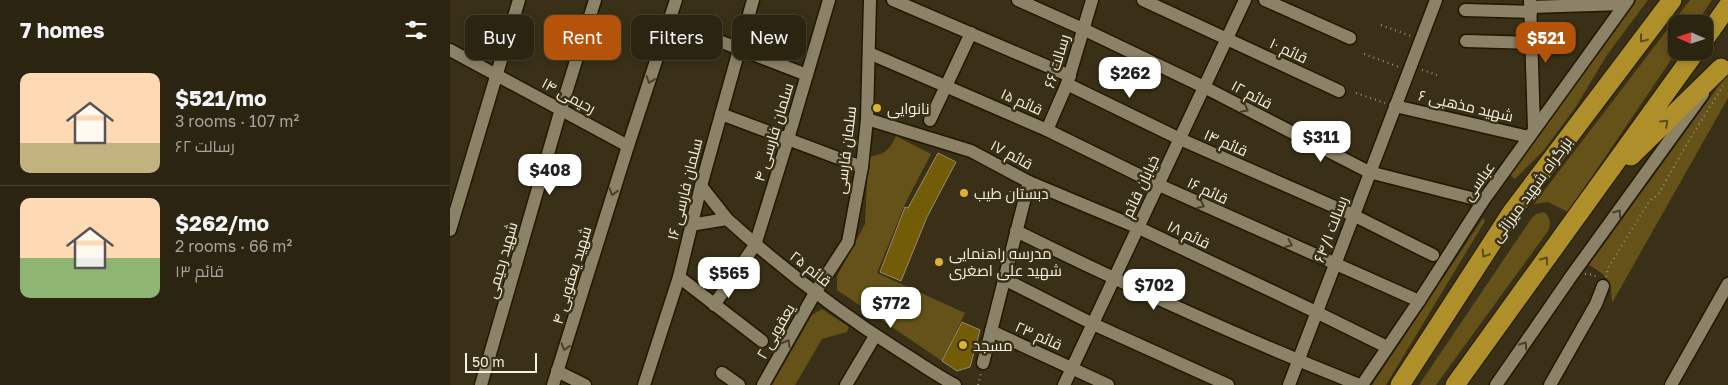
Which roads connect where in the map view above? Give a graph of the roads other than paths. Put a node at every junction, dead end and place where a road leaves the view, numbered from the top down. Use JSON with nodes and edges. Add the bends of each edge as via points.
{"nodes":[{"id":1,"x":519,"y":0,"type":"edge"},
{"id":2,"x":595,"y":0,"type":"edge"},
{"id":3,"x":676,"y":0,"type":"edge"},
{"id":4,"x":753,"y":0,"type":"edge"},
{"id":5,"x":829,"y":0,"type":"edge"},
{"id":6,"x":870,"y":0,"type":"edge"},
{"id":7,"x":893,"y":0,"type":"edge"},
{"id":8,"x":1018,"y":0,"type":"edge"},
{"id":9,"x":1092,"y":0,"type":"edge"},
{"id":10,"x":1143,"y":0,"type":"edge"},
{"id":11,"x":1245,"y":0,"type":"edge"},
{"id":12,"x":1265,"y":0,"type":"edge"},
{"id":13,"x":1436,"y":0,"type":"edge"},
{"id":14,"x":1672,"y":0,"type":"edge"},
{"id":15,"x":1627,"y":2,"type":"edge"},
{"id":16,"x":1530,"y":6,"type":"edge"},
{"id":17,"x":1728,"y":6,"type":"edge"},
{"id":18,"x":1662,"y":8,"type":"edge"},
{"id":19,"x":1464,"y":10,"type":"dead end"},
{"id":20,"x":672,"y":15,"type":"edge"},
{"id":21,"x":749,"y":15,"type":"edge"},
{"id":22,"x":1713,"y":27,"type":"edge"},
{"id":23,"x":1082,"y":29,"type":"junction"},
{"id":24,"x":971,"y":34,"type":"junction"},
{"id":25,"x":1350,"y":38,"type":"dead end"},
{"id":26,"x":1226,"y":40,"type":"junction"},
{"id":27,"x":1466,"y":41,"type":"dead end"},
{"id":28,"x":1532,"y":44,"type":"junction"},
{"id":29,"x":450,"y":50,"type":"edge"},
{"id":30,"x":869,"y":53,"type":"junction"},
{"id":31,"x":657,"y":60,"type":"edge"},
{"id":32,"x":736,"y":60,"type":"edge"},
{"id":33,"x":767,"y":60,"type":"edge"},
{"id":34,"x":1689,"y":60,"type":"edge"},
{"id":35,"x":1726,"y":69,"type":"edge"},
{"id":36,"x":495,"y":74,"type":"junction"},
{"id":37,"x":806,"y":75,"type":"junction"},
{"id":38,"x":1069,"y":80,"type":"junction"},
{"id":39,"x":947,"y":86,"type":"junction"},
{"id":40,"x":1204,"y":87,"type":"junction"},
{"id":41,"x":1339,"y":91,"type":"dead end"},
{"id":42,"x":1395,"y":106,"type":"junction"},
{"id":43,"x":561,"y":109,"type":"junction"},
{"id":44,"x":721,"y":114,"type":"junction"},
{"id":45,"x":867,"y":119,"type":"junction"},
{"id":46,"x":930,"y":120,"type":"dead end"},
{"id":47,"x":1047,"y":130,"type":"junction"},
{"id":48,"x":1532,"y":133,"type":"junction"},
{"id":49,"x":788,"y":139,"type":"junction"},
{"id":50,"x":1180,"y":139,"type":"junction"},
{"id":51,"x":628,"y":146,"type":"junction"},
{"id":52,"x":862,"y":167,"type":"junction"},
{"id":53,"x":1370,"y":172,"type":"junction"},
{"id":54,"x":1029,"y":182,"type":"junction"},
{"id":55,"x":1159,"y":185,"type":"junction"},
{"id":56,"x":701,"y":186,"type":"junction"},
{"id":57,"x":1592,"y":194,"type":"junction"},
{"id":58,"x":1483,"y":201,"type":"junction"},
{"id":59,"x":1353,"y":215,"type":"junction"},
{"id":60,"x":727,"y":219,"type":"junction"},
{"id":61,"x":690,"y":225,"type":"junction"},
{"id":62,"x":1139,"y":228,"type":"junction"},
{"id":63,"x":450,"y":230,"type":"edge"},
{"id":64,"x":1016,"y":231,"type":"junction"},
{"id":65,"x":755,"y":245,"type":"junction"},
{"id":66,"x":1433,"y":255,"type":"dead end"},
{"id":67,"x":1334,"y":264,"type":"junction"},
{"id":68,"x":679,"y":277,"type":"junction"},
{"id":69,"x":1004,"y":279,"type":"junction"},
{"id":70,"x":1115,"y":279,"type":"junction"},
{"id":71,"x":1728,"y":284,"type":"edge"},
{"id":72,"x":1603,"y":286,"type":"road end"},
{"id":73,"x":815,"y":293,"type":"junction"},
{"id":74,"x":1419,"y":301,"type":"junction"},
{"id":75,"x":714,"y":305,"type":"junction"},
{"id":76,"x":1316,"y":312,"type":"junction"},
{"id":77,"x":1093,"y":324,"type":"junction"},
{"id":78,"x":991,"y":332,"type":"junction"},
{"id":79,"x":876,"y":336,"type":"junction"},
{"id":80,"x":762,"y":342,"type":"dead end"},
{"id":81,"x":1386,"y":347,"type":"junction"},
{"id":82,"x":1298,"y":361,"type":"junction"},
{"id":83,"x":983,"y":363,"type":"dead end"},
{"id":84,"x":1072,"y":368,"type":"junction"},
{"id":85,"x":558,"y":371,"type":"junction"},
{"id":86,"x":722,"y":373,"type":"dead end"},
{"id":87,"x":949,"y":384,"type":"edge"},
{"id":88,"x":1359,"y":384,"type":"edge"},
{"id":89,"x":481,"y":385,"type":"edge"},
{"id":90,"x":553,"y":385,"type":"edge"},
{"id":91,"x":585,"y":385,"type":"edge"},
{"id":92,"x":644,"y":385,"type":"edge"},
{"id":93,"x":739,"y":385,"type":"edge"},
{"id":94,"x":763,"y":385,"type":"edge"},
{"id":95,"x":846,"y":385,"type":"edge"},
{"id":96,"x":1064,"y":385,"type":"edge"},
{"id":97,"x":1108,"y":385,"type":"edge"},
{"id":98,"x":1228,"y":385,"type":"edge"},
{"id":99,"x":1289,"y":385,"type":"edge"},
{"id":100,"x":1400,"y":385,"type":"edge"},
{"id":101,"x":1455,"y":385,"type":"edge"},
{"id":102,"x":1496,"y":385,"type":"edge"},
{"id":103,"x":1550,"y":385,"type":"edge"},
{"id":104,"x":1671,"y":385,"type":"edge"}],
"edges":[{"from":1,"to":36,"type":"street"},
{"from":2,"to":43,"type":"street","name":"شهید رحیمی"},
{"from":3,"to":20,"type":"street","name":"شهید یعقوبی ۴"},
{"from":4,"to":21,"type":"street","name":"سلمان فارسی ۱۶"},
{"from":5,"to":37,"type":"street","name":"سلمان فارسی ۴"},
{"from":6,"to":30,"type":"street","name":"سلمان فارسی"},
{"from":7,"to":24,"type":"street","name":"قائم ۱۴"},
{"from":8,"to":23,"type":"street","name":"قائم ۱۲"},
{"from":9,"to":23,"type":"street","name":"رسالت ۶۶"},
{"from":10,"to":26,"type":"street","name":"قائم ۱۰"},
{"from":11,"to":26,"type":"street","name":"خیابان قائم"},
{"from":12,"to":25,"type":"street"},
{"from":13,"to":42,"type":"street","name":"رسالت ۶۴/۱"},
{"from":14,"to":18,"type":"highway","name":"بزرگراه شهید میرزائی"},
{"from":15,"to":16,"type":"street"},
{"from":15,"to":48,"type":"street","name":"عباسی"},
{"from":16,"to":19,"type":"street"},
{"from":16,"to":28,"type":"street"},
{"from":17,"to":22,"type":"highway"},
{"from":18,"to":100,"type":"highway","name":"بزرگراه شهید میرزائی","one_way":true,"via":[[1512,212]]},
{"from":23,"to":38,"type":"street","name":"رسالت ۶۶"},
{"from":23,"to":40,"type":"street","name":"قائم ۱۲"},
{"from":24,"to":38,"type":"street","name":"قائم ۱۴"},
{"from":24,"to":39,"type":"street"},
{"from":26,"to":40,"type":"street","name":"خیابان قائم"},
{"from":26,"to":41,"type":"street","name":"قائم ۱۰"},
{"from":27,"to":28,"type":"street"},
{"from":28,"to":48,"type":"street"},
{"from":29,"to":36,"type":"street","name":"رحیمی ۱۴"},
{"from":30,"to":39,"type":"street","name":"قائم ۱۵"},
{"from":30,"to":45,"type":"street","name":"سلمان فارسی"},
{"from":31,"to":51,"type":"street","name":"شهید یعقوبی ۴","one_way":true},
{"from":32,"to":44,"type":"street","name":"سلمان فارسی ۱۶"},
{"from":33,"to":37,"type":"street"},
{"from":34,"to":57,"type":"highway"},
{"from":57,"to":35,"type":"highway","one_way":true},
{"from":102,"to":35,"type":"street","one_way":true,"via":[[1572,275]]},
{"from":36,"to":43,"type":"street","name":"رحیمی ۱۴"},
{"from":36,"to":63,"type":"street"},
{"from":37,"to":49,"type":"street","name":"سلمان فارسی ۴"},
{"from":38,"to":47,"type":"street","name":"رسالت ۶۶"},
{"from":38,"to":50,"type":"street","name":"قائم ۱۴"},
{"from":39,"to":46,"type":"street"},
{"from":39,"to":47,"type":"street","name":"قائم ۱۵"},
{"from":40,"to":50,"type":"street","name":"خیابان قائم"},
{"from":40,"to":53,"type":"street","name":"قائم ۱۲","one_way":true},
{"from":42,"to":48,"type":"street","name":"شهید مذهبی ۶"},
{"from":42,"to":53,"type":"street","name":"رسالت ۶۴/۱"},
{"from":43,"to":51,"type":"street","name":"رحیمی ۱۴"},
{"from":43,"to":89,"type":"street","name":"شهید رحیمی"},
{"from":44,"to":49,"type":"street"},
{"from":44,"to":56,"type":"street","name":"سلمان فارسی ۱۶"},
{"from":45,"to":52,"type":"street","name":"سلمان فارسی"},
{"from":45,"to":54,"type":"street","name":"قائم ۱۷","via":[[971,151]]},
{"from":47,"to":55,"type":"street","name":"قائم ۱۵"},
{"from":48,"to":58,"type":"street","name":"عباسی"},
{"from":49,"to":52,"type":"street"},
{"from":49,"to":65,"type":"street","name":"سلمان فارسی ۴"},
{"from":50,"to":55,"type":"street","name":"خیابان قائم"},
{"from":50,"to":59,"type":"street","name":"قائم ۱۴"},
{"from":51,"to":85,"type":"street","name":"شهید یعقوبی ۴","one_way":true},
{"from":52,"to":73,"type":"street","name":"سلمان فارسی","via":[[848,242]]},
{"from":53,"to":58,"type":"street","name":"قائم ۱۲"},
{"from":53,"to":59,"type":"street","name":"رسالت ۶۴/۱"},
{"from":54,"to":62,"type":"street","name":"قائم ۱۷"},
{"from":54,"to":64,"type":"street"},
{"from":55,"to":62,"type":"street","name":"خیابان قائم"},
{"from":55,"to":67,"type":"street","name":"قائم ۱۶","one_way":true},
{"from":56,"to":60,"type":"street","name":"قائم ۲۵"},
{"from":56,"to":61,"type":"street","name":"سلمان فارسی ۱۶"},
{"from":101,"to":57,"type":"highway","one_way":true},
{"from":58,"to":74,"type":"street","name":"عباسی"},
{"from":59,"to":66,"type":"street","name":"قائم ۱۴"},
{"from":59,"to":67,"type":"street","name":"رسالت ۶۴/۱"},
{"from":60,"to":61,"type":"street"},
{"from":60,"to":65,"type":"street","name":"قائم ۲۵"},
{"from":61,"to":68,"type":"street","name":"سلمان فارسی ۱۶"},
{"from":62,"to":70,"type":"street","name":"خیابان قائم"},
{"from":62,"to":76,"type":"street","name":"قائم ۱۸"},
{"from":64,"to":69,"type":"street"},
{"from":64,"to":70,"type":"street"},
{"from":65,"to":73,"type":"street","name":"قائم ۲۵"},
{"from":65,"to":75,"type":"street","name":"سلمان فارسی ۴"},
{"from":67,"to":74,"type":"street","name":"قائم ۱۶"},
{"from":67,"to":76,"type":"street","name":"رسالت ۶۴/۱"},
{"from":68,"to":75,"type":"street"},
{"from":68,"to":92,"type":"street","name":"سلمان فارسی ۱۶"},
{"from":69,"to":77,"type":"street"},
{"from":69,"to":78,"type":"street"},
{"from":70,"to":77,"type":"street","name":"خیابان قائم"},
{"from":70,"to":82,"type":"street"},
{"from":71,"to":104,"type":"street"},
{"from":72,"to":103,"type":"street"},
{"from":73,"to":79,"type":"street","name":"قائم ۲۵"},
{"from":94,"to":73,"type":"street","name":"یعقوبی ۲","one_way":true},
{"from":74,"to":81,"type":"street","name":"عباسی"},
{"from":75,"to":80,"type":"street"},
{"from":76,"to":81,"type":"street","name":"قائم ۱۸"},
{"from":76,"to":82,"type":"street","name":"رسالت ۶۴/۱"},
{"from":77,"to":84,"type":"street","name":"خیابان قائم"},
{"from":77,"to":98,"type":"street"},
{"from":78,"to":83,"type":"street"},
{"from":78,"to":84,"type":"street","name":"قائم ۲۳"},
{"from":79,"to":87,"type":"street","name":"قائم ۲۵"},
{"from":79,"to":95,"type":"street"},
{"from":81,"to":88,"type":"street","name":"عباسی"},
{"from":82,"to":88,"type":"street"},
{"from":82,"to":99,"type":"street","name":"رسالت ۶۴/۱"},
{"from":84,"to":96,"type":"street","name":"خیابان قائم"},
{"from":84,"to":97,"type":"street","name":"قائم ۲۳"},
{"from":85,"to":90,"type":"street","name":"شهید یعقوبی ۴"},
{"from":85,"to":91,"type":"street"},
{"from":86,"to":93,"type":"street"}]}
